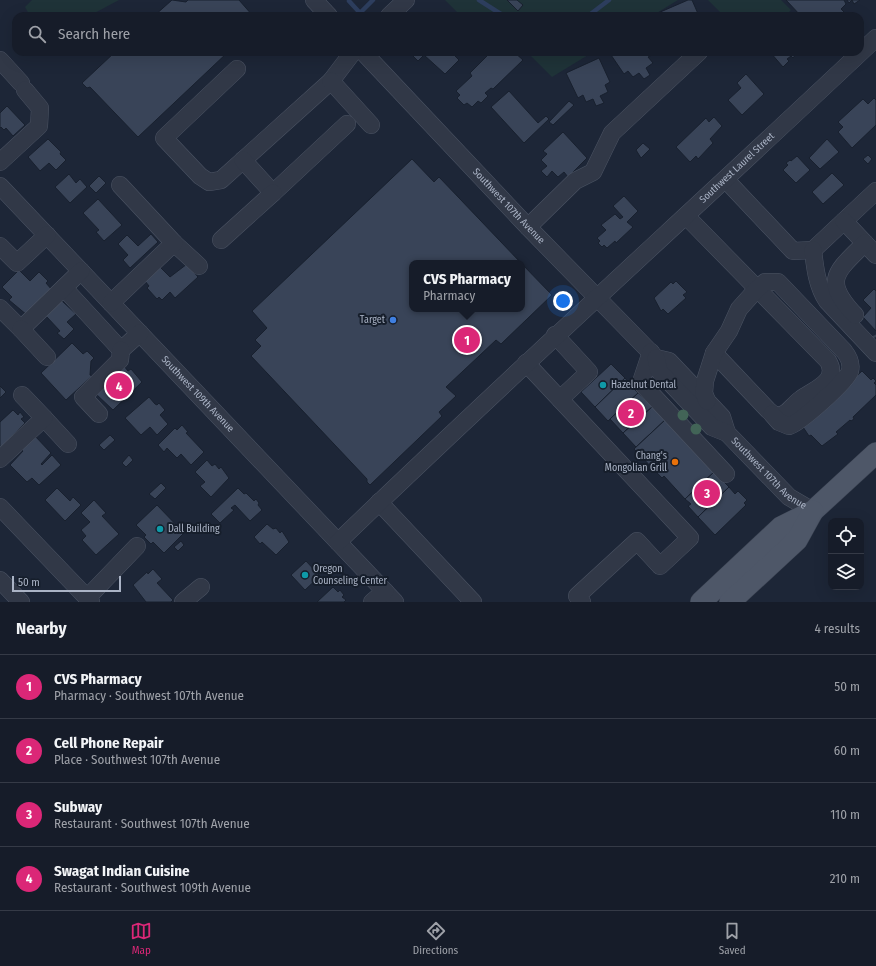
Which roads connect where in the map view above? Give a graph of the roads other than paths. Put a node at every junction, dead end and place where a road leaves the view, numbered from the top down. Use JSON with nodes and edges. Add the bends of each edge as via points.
{"nodes":[{"id":1,"x":406,"y":0,"type":"edge"},
{"id":2,"x":393,"y":12,"type":"edge"},
{"id":3,"x":876,"y":38,"type":"edge"},
{"id":4,"x":864,"y":49,"type":"edge"},
{"id":5,"x":350,"y":56,"type":"edge"},
{"id":6,"x":367,"y":56,"type":"edge"},
{"id":7,"x":695,"y":56,"type":"edge"},
{"id":8,"x":857,"y":56,"type":"edge"},
{"id":9,"x":0,"y":60,"type":"edge"},
{"id":10,"x":238,"y":68,"type":"dead end"},
{"id":11,"x":331,"y":81,"type":"junction"},
{"id":12,"x":348,"y":124,"type":"dead end"},
{"id":13,"x":371,"y":124,"type":"dead end"},
{"id":14,"x":243,"y":160,"type":"junction"},
{"id":15,"x":0,"y":162,"type":"edge"},
{"id":16,"x":726,"y":180,"type":"junction"},
{"id":17,"x":120,"y":185,"type":"dead end"},
{"id":18,"x":0,"y":186,"type":"edge"},
{"id":19,"x":876,"y":191,"type":"edge"},
{"id":20,"x":273,"y":193,"type":"junction"},
{"id":21,"x":686,"y":217,"type":"junction"},
{"id":22,"x":844,"y":221,"type":"junction"},
{"id":23,"x":528,"y":226,"type":"junction"},
{"id":24,"x":47,"y":235,"type":"junction"},
{"id":25,"x":221,"y":240,"type":"dead end"},
{"id":26,"x":174,"y":243,"type":"junction"},
{"id":27,"x":0,"y":246,"type":"edge"},
{"id":28,"x":870,"y":249,"type":"edge"},
{"id":29,"x":813,"y":250,"type":"junction"},
{"id":30,"x":199,"y":266,"type":"dead end"},
{"id":31,"x":81,"y":271,"type":"junction"},
{"id":32,"x":760,"y":286,"type":"junction"},
{"id":33,"x":64,"y":288,"type":"junction"},
{"id":34,"x":598,"y":297,"type":"junction"},
{"id":35,"x":111,"y":303,"type":"junction"},
{"id":36,"x":0,"y":308,"type":"edge"},
{"id":37,"x":20,"y":329,"type":"junction"},
{"id":38,"x":140,"y":333,"type":"junction"},
{"id":39,"x":556,"y":335,"type":"junction"},
{"id":40,"x":874,"y":335,"type":"dead end"},
{"id":41,"x":121,"y":350,"type":"junction"},
{"id":42,"x":876,"y":353,"type":"edge"},
{"id":43,"x":714,"y":354,"type":"junction"},
{"id":44,"x":654,"y":355,"type":"junction"},
{"id":45,"x":47,"y":357,"type":"dead end"},
{"id":46,"x":526,"y":363,"type":"junction"},
{"id":47,"x":685,"y":378,"type":"junction"},
{"id":48,"x":22,"y":395,"type":"dead end"},
{"id":49,"x":560,"y":399,"type":"junction"},
{"id":50,"x":708,"y":401,"type":"junction"},
{"id":51,"x":99,"y":414,"type":"dead end"},
{"id":52,"x":772,"y":414,"type":"junction"},
{"id":53,"x":44,"y":418,"type":"junction"},
{"id":54,"x":727,"y":433,"type":"junction"},
{"id":55,"x":68,"y":444,"type":"dead end"},
{"id":56,"x":706,"y":453,"type":"junction"},
{"id":57,"x":876,"y":453,"type":"edge"},
{"id":58,"x":0,"y":459,"type":"edge"},
{"id":59,"x":726,"y":474,"type":"dead end"},
{"id":60,"x":379,"y":502,"type":"junction"},
{"id":61,"x":0,"y":507,"type":"edge"},
{"id":62,"x":813,"y":511,"type":"junction"},
{"id":63,"x":338,"y":542,"type":"junction"},
{"id":64,"x":137,"y":546,"type":"dead end"},
{"id":65,"x":0,"y":580,"type":"edge"},
{"id":66,"x":201,"y":587,"type":"dead end"},
{"id":67,"x":390,"y":596,"type":"edge"},
{"id":68,"x":89,"y":600,"type":"edge"},
{"id":69,"x":21,"y":602,"type":"edge"},
{"id":70,"x":183,"y":602,"type":"edge"},
{"id":71,"x":372,"y":602,"type":"edge"},
{"id":72,"x":473,"y":602,"type":"edge"},
{"id":73,"x":582,"y":602,"type":"edge"},
{"id":74,"x":701,"y":602,"type":"edge"},
{"id":75,"x":730,"y":602,"type":"edge"}],
"edges":[{"from":1,"to":2,"type":"street"},
{"from":3,"to":4,"type":"street","name":"Southwest Laurel Street"},
{"from":5,"to":11,"type":"street"},
{"from":6,"to":23,"type":"street","name":"Southwest 107th Avenue"},
{"from":7,"to":23,"type":"street","via":[[612,132],[593,172],[575,181]]},
{"from":8,"to":16,"type":"street","name":"Southwest Laurel Street"},
{"from":9,"to":15,"type":"street","via":[[40,108],[41,117],[39,126]]},
{"from":10,"to":14,"type":"street","via":[[164,138],[200,176],[209,182],[220,180]]},
{"from":11,"to":13,"type":"street"},
{"from":11,"to":14,"type":"street"},
{"from":12,"to":20,"type":"street"},
{"from":14,"to":20,"type":"street"},
{"from":16,"to":21,"type":"street","name":"Southwest Laurel Street"},
{"from":16,"to":29,"type":"street","via":[[794,251]]},
{"from":17,"to":26,"type":"street"},
{"from":18,"to":24,"type":"street","name":"Southwest 109th Avenue"},
{"from":19,"to":22,"type":"street"},
{"from":20,"to":25,"type":"street"},
{"from":21,"to":32,"type":"street"},
{"from":21,"to":34,"type":"street","name":"Southwest Laurel Street"},
{"from":22,"to":28,"type":"street"},
{"from":22,"to":29,"type":"street"},
{"from":23,"to":34,"type":"street","name":"Southwest 107th Avenue"},
{"from":24,"to":27,"type":"street","via":[[17,263]]},
{"from":24,"to":31,"type":"street","name":"Southwest 109th Avenue"},
{"from":26,"to":30,"type":"street"},
{"from":26,"to":35,"type":"street"},
{"from":28,"to":40,"type":"street","via":[[840,268],[836,286],[841,300]]},
{"from":29,"to":42,"type":"street","via":[[822,293]]},
{"from":31,"to":33,"type":"street"},
{"from":31,"to":35,"type":"street","name":"Southwest 109th Avenue"},
{"from":32,"to":43,"type":"street","via":[[739,309],[729,332]]},
{"from":32,"to":52,"type":"street","via":[[832,367],[830,376],[813,393],[801,399],[786,414]]},
{"from":32,"to":52,"type":"street","via":[[824,344],[837,344],[850,363],[846,378],[801,421],[794,425],[784,424]]},
{"from":33,"to":37,"type":"street"},
{"from":33,"to":41,"type":"street"},
{"from":34,"to":39,"type":"street","name":"Southwest Laurel Street"},
{"from":34,"to":44,"type":"street","name":"Southwest 107th Avenue"},
{"from":35,"to":38,"type":"street","name":"Southwest 109th Avenue"},
{"from":36,"to":37,"type":"street"},
{"from":37,"to":45,"type":"street"},
{"from":38,"to":41,"type":"street"},
{"from":38,"to":63,"type":"street","name":"Southwest 109th Avenue"},
{"from":39,"to":46,"type":"street","name":"Southwest Laurel Street"},
{"from":39,"to":49,"type":"street","via":[[589,372]]},
{"from":41,"to":51,"type":"street","via":[[120,360],[83,397]]},
{"from":43,"to":47,"type":"street","via":[[706,356]]},
{"from":43,"to":50,"type":"street","via":[[705,381],[704,392]]},
{"from":43,"to":52,"type":"street"},
{"from":44,"to":47,"type":"street","name":"Southwest 107th Avenue","via":[[669,361]]},
{"from":44,"to":54,"type":"street","name":"Southwest 107th Avenue","via":[[658,371],[712,427]]},
{"from":44,"to":56,"type":"street","via":[[642,379],[644,386]]},
{"from":46,"to":49,"type":"street"},
{"from":46,"to":60,"type":"street","name":"Southwest Laurel Street"},
{"from":47,"to":50,"type":"street","name":"Southwest 107th Avenue"},
{"from":48,"to":53,"type":"street"},
{"from":49,"to":73,"type":"street","via":[[690,538],[660,566],[637,541],[577,596]]},
{"from":50,"to":54,"type":"street","name":"Southwest 107th Avenue","via":[[722,417]]},
{"from":53,"to":55,"type":"street"},
{"from":53,"to":58,"type":"street"},
{"from":54,"to":56,"type":"street"},
{"from":54,"to":62,"type":"street","name":"Southwest 107th Avenue","via":[[789,497]]},
{"from":56,"to":59,"type":"street"},
{"from":57,"to":62,"type":"main road"},
{"from":60,"to":63,"type":"street","name":"Southwest Laurel Street"},
{"from":60,"to":72,"type":"street"},
{"from":61,"to":68,"type":"street"},
{"from":62,"to":74,"type":"main road","via":[[781,527]]},
{"from":62,"to":75,"type":"main road","via":[[797,540]]},
{"from":63,"to":67,"type":"street","name":"Southwest 109th Avenue"},
{"from":64,"to":68,"type":"street"},
{"from":65,"to":69,"type":"street"},
{"from":66,"to":70,"type":"street"},
{"from":67,"to":71,"type":"street"}]}
